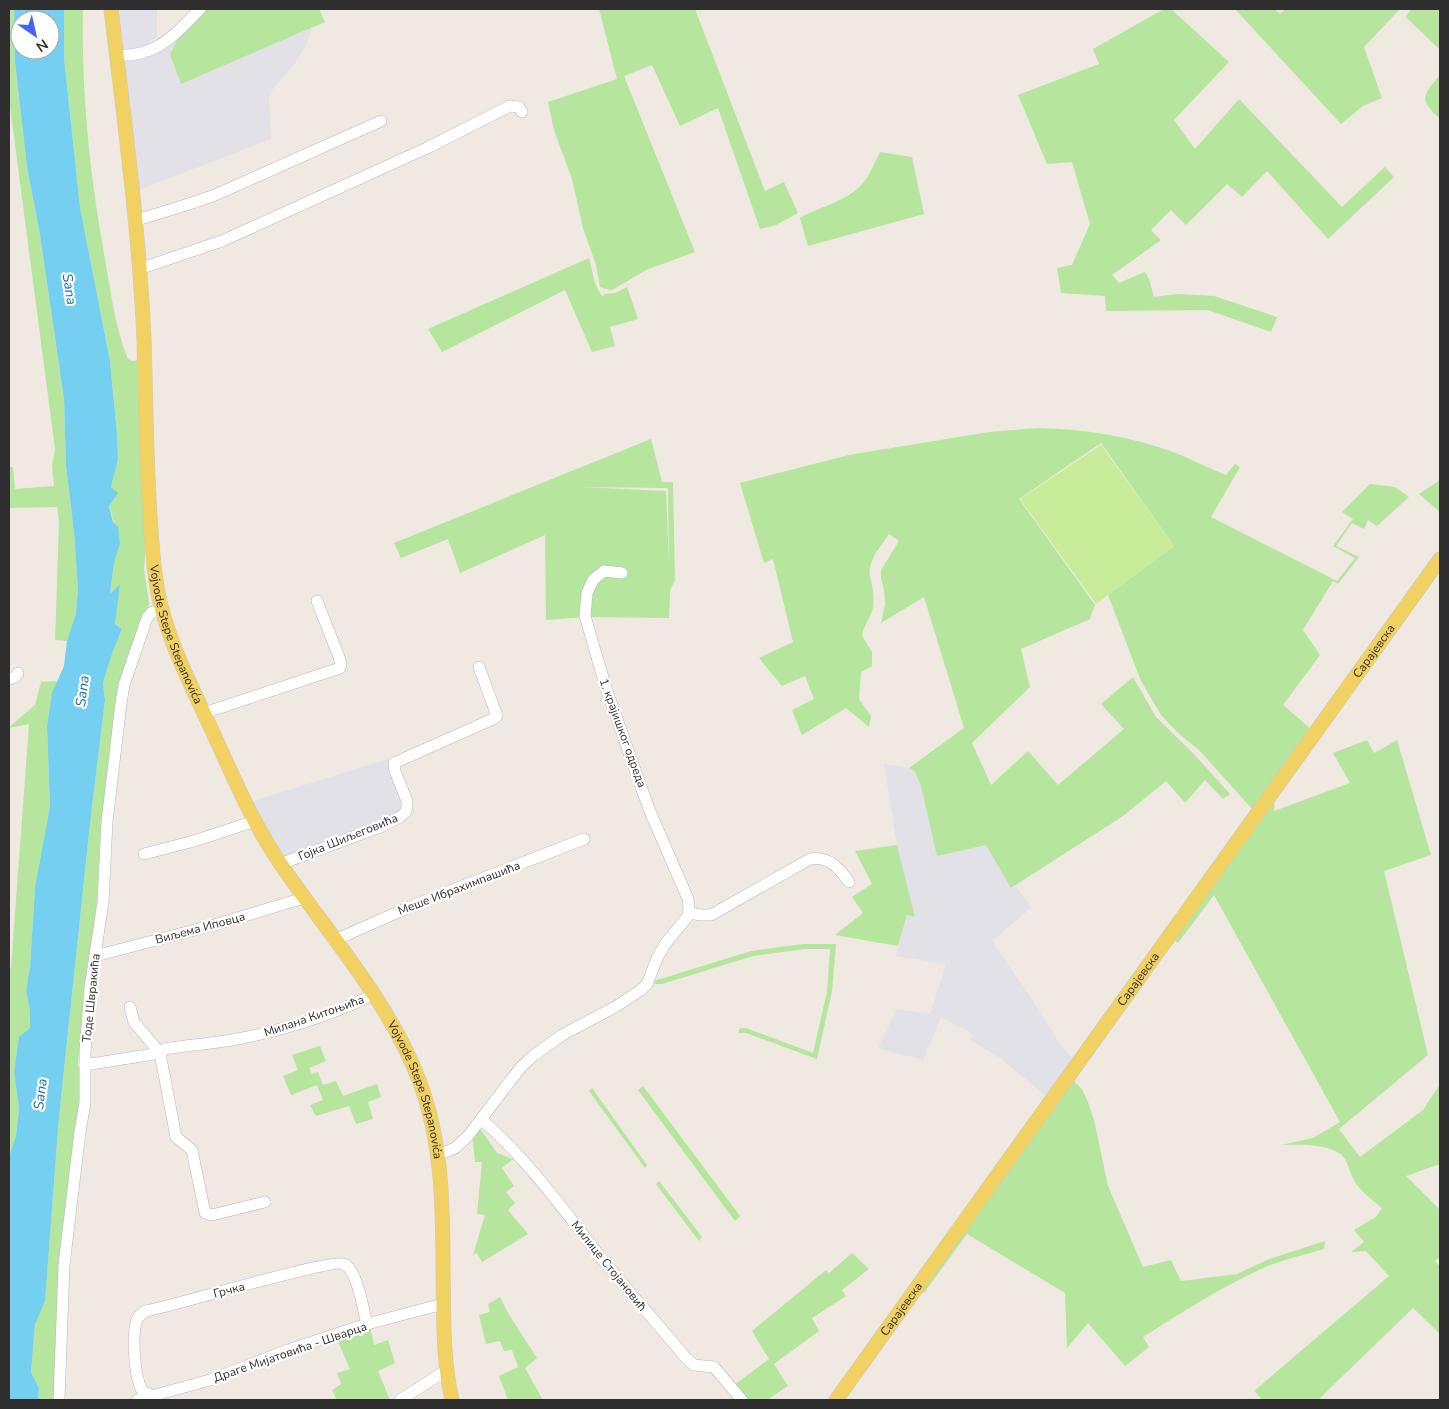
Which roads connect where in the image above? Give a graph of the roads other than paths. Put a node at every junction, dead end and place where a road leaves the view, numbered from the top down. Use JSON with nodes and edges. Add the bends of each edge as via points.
{"nodes":[{"id":1,"x":112,"y":9,"type":"edge"},
{"id":2,"x":200,"y":9,"type":"edge"},
{"id":3,"x":117,"y":56,"type":"junction"},
{"id":4,"x":522,"y":112,"type":"dead end"},
{"id":5,"x":381,"y":121,"type":"dead end"},
{"id":6,"x":134,"y":220,"type":"junction"},
{"id":7,"x":139,"y":269,"type":"junction"},
{"id":8,"x":1440,"y":559,"type":"edge"},
{"id":9,"x":622,"y":573,"type":"dead end"},
{"id":10,"x":317,"y":601,"type":"dead end"},
{"id":11,"x":162,"y":609,"type":"junction"},
{"id":12,"x":479,"y":667,"type":"dead end"},
{"id":13,"x":204,"y":713,"type":"junction"},
{"id":14,"x":255,"y":821,"type":"junction"},
{"id":15,"x":584,"y":839,"type":"dead end"},
{"id":16,"x":144,"y":854,"type":"dead end"},
{"id":17,"x":280,"y":864,"type":"junction"},
{"id":18,"x":849,"y":882,"type":"dead end"},
{"id":19,"x":304,"y":898,"type":"junction"},
{"id":20,"x":689,"y":913,"type":"junction"},
{"id":21,"x":335,"y":940,"type":"junction"},
{"id":22,"x":95,"y":956,"type":"junction"},
{"id":23,"x":373,"y":995,"type":"junction"},
{"id":24,"x":130,"y":1007,"type":"dead end"},
{"id":25,"x":160,"y":1053,"type":"junction"},
{"id":26,"x":85,"y":1065,"type":"junction"},
{"id":27,"x":482,"y":1120,"type":"junction"},
{"id":28,"x":438,"y":1155,"type":"junction"},
{"id":29,"x":265,"y":1202,"type":"dead end"},
{"id":30,"x":443,"y":1304,"type":"junction"},
{"id":31,"x":366,"y":1324,"type":"junction"},
{"id":32,"x":447,"y":1370,"type":"junction"},
{"id":33,"x":154,"y":1396,"type":"junction"},
{"id":34,"x":59,"y":1400,"type":"edge"},
{"id":35,"x":137,"y":1400,"type":"edge"},
{"id":36,"x":400,"y":1400,"type":"edge"},
{"id":37,"x":452,"y":1400,"type":"edge"},
{"id":38,"x":742,"y":1400,"type":"edge"},
{"id":39,"x":836,"y":1400,"type":"edge"}],
"edges":[{"from":1,"to":3,"type":"main road","name":"Vojvode Stepe Stepanovića"},
{"from":2,"to":3,"type":"street","via":[[164,42],[145,52]]},
{"from":3,"to":6,"type":"main road","name":"Vojvode Stepe Stepanovića"},
{"from":4,"to":7,"type":"street","via":[[519,107],[510,106],[429,147],[222,241]]},
{"from":5,"to":6,"type":"street","via":[[215,195]]},
{"from":6,"to":7,"type":"main road","name":"Vojvode Stepe Stepanovića"},
{"from":7,"to":11,"type":"main road","name":"Vojvode Stepe Stepanovića","via":[[154,570]]},
{"from":8,"to":39,"type":"main road","name":"Сарајевска"},
{"from":9,"to":20,"type":"street","name":"1. крајишког одреда","via":[[604,571],[593,580],[587,593],[586,616],[606,688],[649,809],[688,899]]},
{"from":10,"to":13,"type":"street","via":[[340,657],[340,668]]},
{"from":11,"to":13,"type":"main road","name":"Vojvode Stepe Stepanovića","via":[[176,653]]},
{"from":11,"to":22,"type":"street","name":"Тоде Швракића","via":[[147,618],[122,694]]},
{"from":12,"to":17,"type":"street","name":"Гојка Шиљеговића","via":[[497,716],[394,763],[407,801],[405,813],[380,827]]},
{"from":13,"to":14,"type":"main road","name":"Vojvode Stepe Stepanovića"},
{"from":14,"to":16,"type":"street"},
{"from":14,"to":17,"type":"main road","name":"Vojvode Stepe Stepanovića"},
{"from":15,"to":21,"type":"street","name":"Меше Ибрахимпашића","via":[[414,905]]},
{"from":17,"to":19,"type":"main road","name":"Vojvode Stepe Stepanovića"},
{"from":18,"to":20,"type":"street","via":[[833,863],[810,859],[711,915]]},
{"from":19,"to":21,"type":"main road","name":"Vojvode Stepe Stepanovića"},
{"from":19,"to":22,"type":"street","name":"Виљема Иповца"},
{"from":20,"to":27,"type":"street","via":[[666,943],[641,990],[562,1035],[533,1056],[521,1067]]},
{"from":21,"to":23,"type":"main road","name":"Vojvode Stepe Stepanovića"},
{"from":22,"to":26,"type":"street","name":"Тоде Швракића"},
{"from":23,"to":25,"type":"street","name":"Милана Китоњића","via":[[336,1011],[266,1033],[164,1049]]},
{"from":23,"to":28,"type":"main road","name":"Vojvode Stepe Stepanovića","via":[[398,1034],[419,1080]]},
{"from":24,"to":25,"type":"street","via":[[134,1022]]},
{"from":25,"to":26,"type":"street","name":"Милана Китоњића"},
{"from":25,"to":29,"type":"street","via":[[176,1137],[192,1150],[205,1213],[212,1215]]},
{"from":26,"to":34,"type":"street","name":"Тоде Швракића","via":[[84,1103],[64,1265]]},
{"from":27,"to":28,"type":"street","via":[[455,1148]]},
{"from":27,"to":38,"type":"street","name":"Милице Стојановић","via":[[539,1180],[686,1358],[694,1365],[709,1365],[718,1370]]},
{"from":28,"to":30,"type":"main road","name":"Vojvode Stepe Stepanovića"},
{"from":30,"to":31,"type":"street","name":"Драге Мијатовића - Шварца"},
{"from":30,"to":32,"type":"main road","name":"Vojvode Stepe Stepanovića"},
{"from":31,"to":33,"type":"street","name":"Драге Мијатовића - Шварца","via":[[210,1380]]},
{"from":31,"to":33,"type":"street","name":"Грчка","via":[[355,1278],[349,1268],[338,1262],[146,1311],[138,1317],[133,1332],[142,1390]]},
{"from":32,"to":36,"type":"street"},
{"from":32,"to":37,"type":"main road","name":"Vojvode Stepe Stepanovića"},
{"from":33,"to":35,"type":"street","name":"Драге Мијатовића - Шварца"}]}
